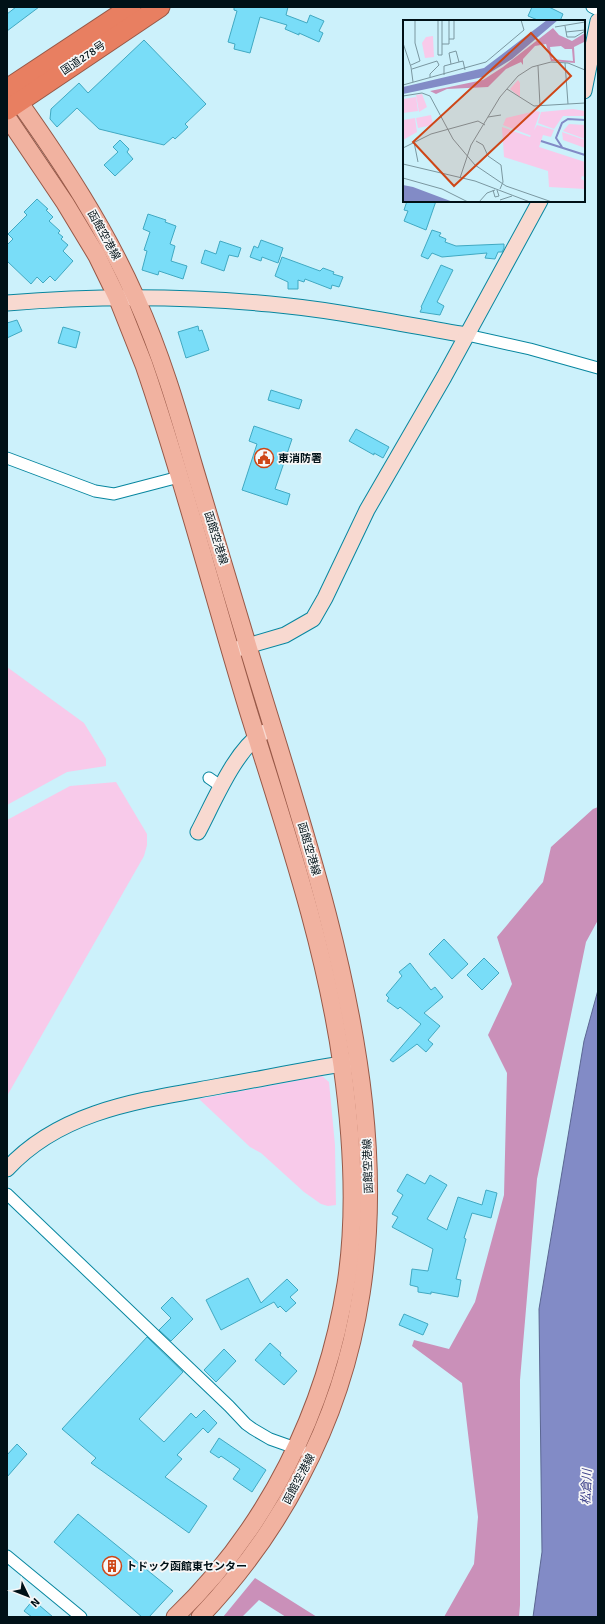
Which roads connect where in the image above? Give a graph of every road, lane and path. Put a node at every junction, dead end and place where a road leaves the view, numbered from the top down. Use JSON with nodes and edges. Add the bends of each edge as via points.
{"nodes":[{"id":1,"x":131,"y":7,"type":"edge"},
{"id":2,"x":160,"y":7,"type":"edge"},
{"id":3,"x":592,"y":7,"type":"edge"},
{"id":4,"x":598,"y":10,"type":"edge"},
{"id":5,"x":598,"y":21,"type":"edge"},
{"id":6,"x":585,"y":86,"type":"edge"},
{"id":7,"x":10,"y":99,"type":"edge"},
{"id":8,"x":7,"y":117,"type":"edge"},
{"id":9,"x":539,"y":202,"type":"edge"},
{"id":10,"x":117,"y":298,"type":"junction"},
{"id":11,"x":136,"y":298,"type":"junction"},
{"id":12,"x":7,"y":303,"type":"edge"},
{"id":13,"x":467,"y":336,"type":"junction"},
{"id":14,"x":598,"y":368,"type":"edge"},
{"id":15,"x":7,"y":458,"type":"edge"},
{"id":16,"x":179,"y":476,"type":"junction"},
{"id":17,"x":248,"y":646,"type":"junction"},
{"id":18,"x":230,"y":651,"type":"junction"},
{"id":19,"x":273,"y":728,"type":"junction"},
{"id":20,"x":256,"y":736,"type":"junction"},
{"id":21,"x":209,"y":778,"type":"dead end"},
{"id":22,"x":222,"y":787,"type":"junction"},
{"id":23,"x":198,"y":832,"type":"dead end"},
{"id":24,"x":359,"y":1062,"type":"junction"},
{"id":25,"x":342,"y":1064,"type":"junction"},
{"id":26,"x":7,"y":1169,"type":"edge"},
{"id":27,"x":7,"y":1194,"type":"edge"},
{"id":28,"x":296,"y":1448,"type":"junction"},
{"id":29,"x":312,"y":1456,"type":"junction"},
{"id":30,"x":7,"y":1556,"type":"edge"},
{"id":31,"x":81,"y":1617,"type":"edge"},
{"id":32,"x":175,"y":1617,"type":"edge"},
{"id":33,"x":200,"y":1617,"type":"edge"}],
"edges":[{"from":1,"to":7,"type":"highway","name":"国道278号"},
{"from":2,"to":7,"type":"highway","name":"国道278号"},
{"from":3,"to":4,"type":"street"},
{"from":5,"to":6,"type":"street"},
{"from":7,"to":11,"type":"main road","name":"函館空港線","via":[[68,173],[99,224]]},
{"from":8,"to":10,"type":"main road","name":"函館空港線","via":[[78,224]]},
{"from":9,"to":13,"type":"street"},
{"from":10,"to":11,"type":"street"},
{"from":10,"to":12,"type":"street"},
{"from":10,"to":16,"type":"main road","name":"函館空港線","via":[[144,365]]},
{"from":11,"to":13,"type":"street","via":[[270,304],[348,314]]},
{"from":11,"to":17,"type":"main road","name":"函館空港線","via":[[165,369]]},
{"from":13,"to":14,"type":"street","via":[[530,349]]},
{"from":13,"to":17,"type":"street","via":[[367,510],[313,619],[285,635]]},
{"from":15,"to":16,"type":"street","via":[[104,493],[124,492]]},
{"from":16,"to":18,"type":"main road","name":"函館空港線"},
{"from":17,"to":18,"type":"street"},
{"from":17,"to":19,"type":"main road","name":"函館空港線"},
{"from":18,"to":20,"type":"main road","name":"函館空港線"},
{"from":19,"to":20,"type":"street"},
{"from":19,"to":24,"type":"main road","name":"函館空港線","via":[[329,922],[349,1004]]},
{"from":20,"to":22,"type":"street","via":[[240,753]]},
{"from":20,"to":25,"type":"main road","name":"函館空港線","via":[[311,920],[332,1008]]},
{"from":21,"to":22,"type":"street"},
{"from":22,"to":23,"type":"street"},
{"from":24,"to":25,"type":"street"},
{"from":24,"to":29,"type":"main road","name":"函館空港線","via":[[369,1177],[366,1255],[349,1354],[335,1399]]},
{"from":25,"to":26,"type":"street","via":[[138,1102],[98,1112],[57,1130],[21,1155]]},
{"from":25,"to":28,"type":"main road","name":"函館空港線","via":[[352,1183],[346,1282],[328,1367]]},
{"from":27,"to":28,"type":"street","via":[[246,1424],[270,1439]]},
{"from":28,"to":29,"type":"street"},
{"from":28,"to":32,"type":"main road","name":"函館空港線","via":[[279,1482],[249,1530],[206,1584]]},
{"from":29,"to":33,"type":"main road","name":"函館空港線","via":[[286,1504],[257,1549]]},
{"from":30,"to":31,"type":"street"}]}
